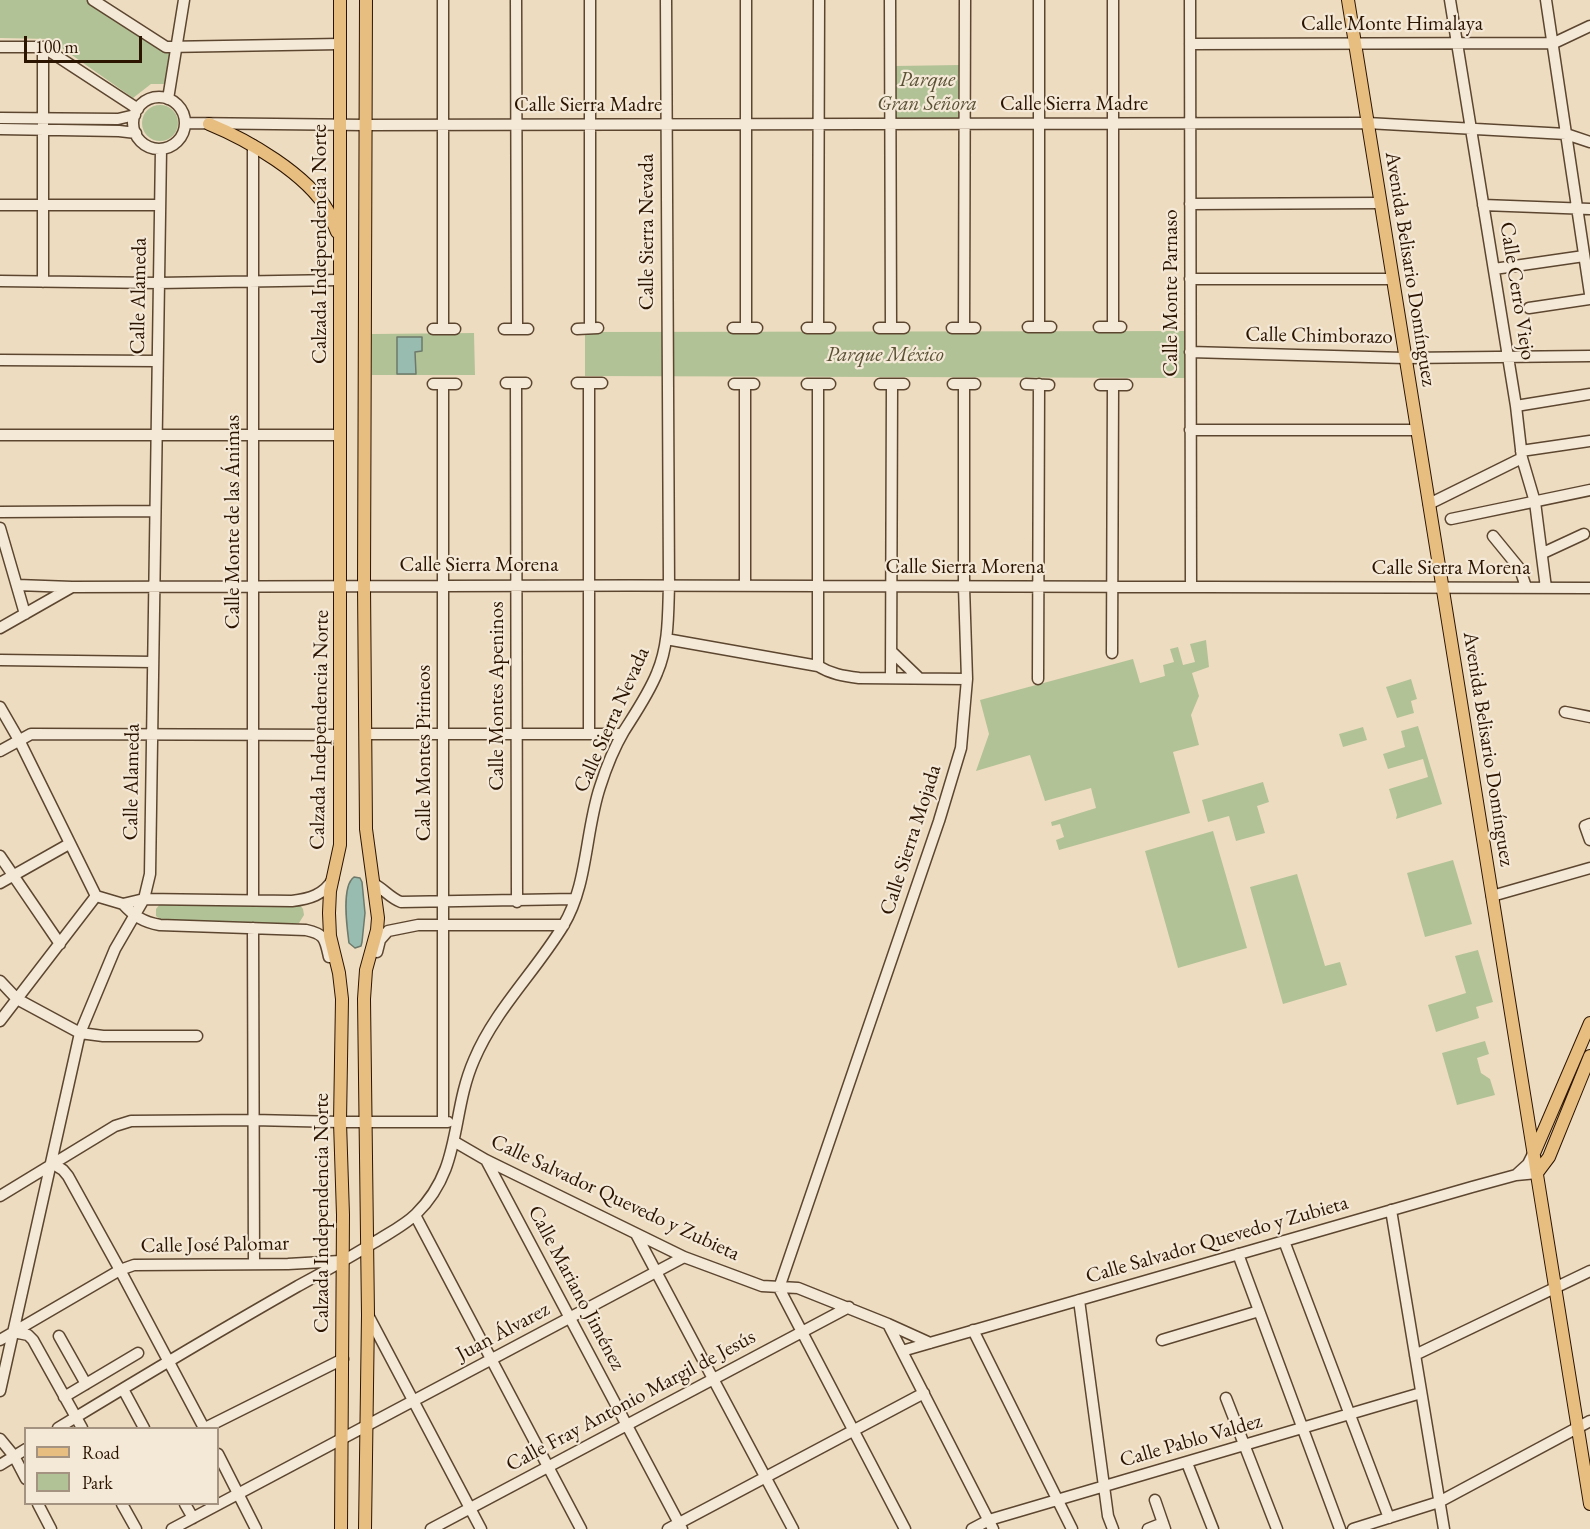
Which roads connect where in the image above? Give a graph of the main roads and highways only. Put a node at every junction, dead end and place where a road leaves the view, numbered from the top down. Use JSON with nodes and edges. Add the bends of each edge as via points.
{"nodes":[{"id":1,"x":340,"y":0,"type":"edge"},
{"id":2,"x":366,"y":0,"type":"edge"},
{"id":3,"x":1348,"y":0,"type":"edge"},
{"id":4,"x":209,"y":124,"type":"road end"},
{"id":5,"x":339,"y":237,"type":"junction"},
{"id":6,"x":1590,"y":1023,"type":"edge"},
{"id":7,"x":1590,"y":1056,"type":"edge"},
{"id":8,"x":1534,"y":1152,"type":"junction"},
{"id":9,"x":1538,"y":1173,"type":"junction"},
{"id":10,"x":1590,"y":1504,"type":"edge"},
{"id":11,"x":341,"y":1529,"type":"edge"},
{"id":12,"x":365,"y":1529,"type":"edge"}],
"edges":[{"from":1,"to":5,"type":"main road","name":"Calzada Independencia Norte"},
{"from":2,"to":12,"type":"main road","name":"Calzada Independencia Norte","via":[[366,829],[377,930],[366,970],[364,999],[368,1315]]},
{"from":3,"to":8,"type":"main road","name":"Avenida Belisario Domínguez"},
{"from":4,"to":5,"type":"main road","via":[[253,145],[294,175],[327,210]]},
{"from":5,"to":11,"type":"main road","name":"Calzada Independencia Norte","via":[[340,845],[329,912],[342,999]]},
{"from":6,"to":8,"type":"main road"},
{"from":7,"to":9,"type":"main road","via":[[1549,1157]]},
{"from":8,"to":9,"type":"main road","name":"Avenida Belisario Domínguez"},
{"from":9,"to":10,"type":"main road","name":"Avenida Belisario Domínguez"}]}
